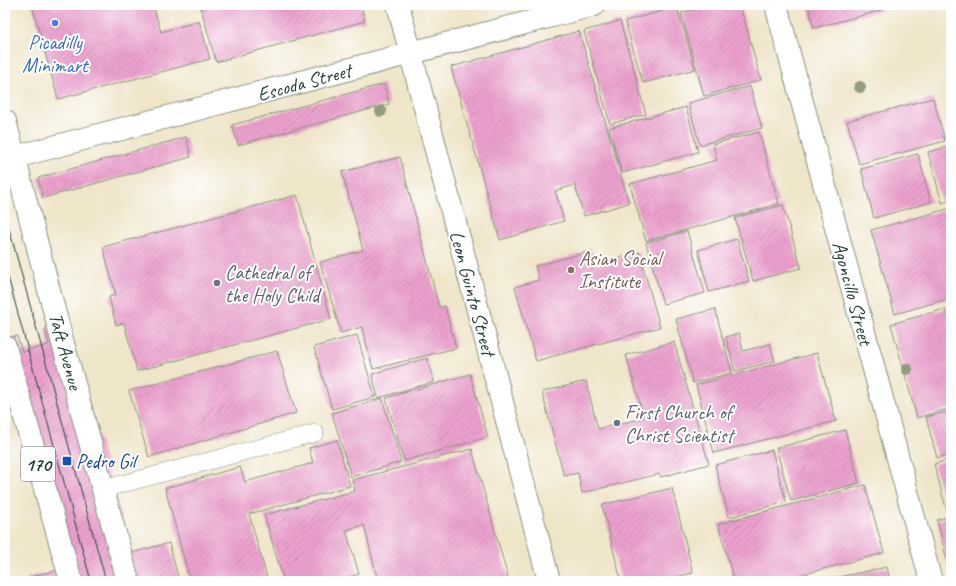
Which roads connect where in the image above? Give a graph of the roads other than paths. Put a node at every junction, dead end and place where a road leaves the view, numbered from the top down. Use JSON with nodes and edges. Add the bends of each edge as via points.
{"nodes":[{"id":1,"x":398,"y":5,"type":"edge"},
{"id":2,"x":594,"y":5,"type":"edge"},
{"id":3,"x":776,"y":5,"type":"edge"},
{"id":4,"x":410,"y":54,"type":"junction"},
{"id":5,"x":5,"y":121,"type":"edge"},
{"id":6,"x":14,"y":157,"type":"junction"},
{"id":7,"x":5,"y":347,"type":"edge"},
{"id":8,"x":9,"y":374,"type":"edge"},
{"id":9,"x":315,"y":433,"type":"dead end"},
{"id":10,"x":103,"y":489,"type":"junction"},
{"id":11,"x":71,"y":581,"type":"edge"},
{"id":12,"x":128,"y":581,"type":"edge"},
{"id":13,"x":549,"y":581,"type":"edge"},
{"id":14,"x":931,"y":581,"type":"edge"}],
"edges":[{"from":1,"to":4,"type":"street","name":"Leon Guinto Street"},
{"from":2,"to":4,"type":"street","name":"Escoda Street"},
{"from":3,"to":14,"type":"street","name":"Agoncillo Street"},
{"from":4,"to":6,"type":"street","name":"Escoda Street"},
{"from":4,"to":13,"type":"street","name":"Leon Guinto Street"},
{"from":5,"to":6,"type":"street","name":"Taft Avenue"},
{"from":6,"to":10,"type":"street","name":"Taft Avenue"},
{"from":7,"to":8,"type":"street","number":"170"},
{"from":8,"to":11,"type":"street","number":"170"},
{"from":9,"to":10,"type":"lane"},
{"from":10,"to":12,"type":"street","name":"Taft Avenue"}]}
